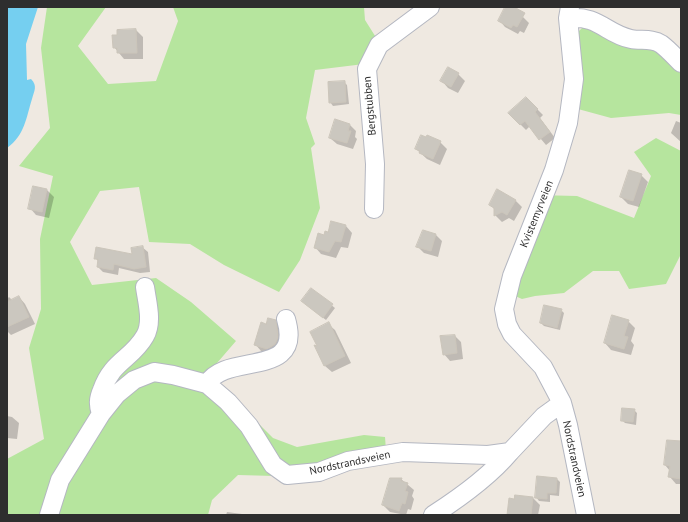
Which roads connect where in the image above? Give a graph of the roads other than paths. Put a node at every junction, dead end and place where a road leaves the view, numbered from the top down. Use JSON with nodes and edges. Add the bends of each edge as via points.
{"nodes":[{"id":1,"x":430,"y":7,"type":"edge"},
{"id":2,"x":569,"y":12,"type":"edge"},
{"id":3,"x":681,"y":63,"type":"edge"},
{"id":4,"x":374,"y":209,"type":"dead end"},
{"id":5,"x":145,"y":287,"type":"dead end"},
{"id":6,"x":286,"y":319,"type":"dead end"},
{"id":7,"x":207,"y":384,"type":"junction"},
{"id":8,"x":562,"y":403,"type":"junction"},
{"id":9,"x":101,"y":414,"type":"junction"},
{"id":10,"x":510,"y":452,"type":"junction"},
{"id":11,"x":49,"y":515,"type":"edge"},
{"id":12,"x":433,"y":515,"type":"edge"},
{"id":13,"x":586,"y":515,"type":"edge"}],
"edges":[{"from":1,"to":4,"type":"street","name":"Bergstubben","via":[[379,45],[367,69],[375,170]]},
{"from":2,"to":3,"type":"street","via":[[592,20],[629,39],[656,42]]},
{"from":2,"to":8,"type":"street","name":"Kvistemyrveien","via":[[574,79],[568,123],[554,170],[510,281],[504,309],[512,334],[543,367]]},
{"from":5,"to":9,"type":"street","via":[[149,316],[146,335],[106,378],[98,399]]},
{"from":6,"to":7,"type":"street","via":[[286,346],[274,359],[226,369],[211,377]]},
{"from":7,"to":9,"type":"street","name":"Nordstrandsveien","via":[[154,372],[134,380],[117,394]]},
{"from":7,"to":10,"type":"street","name":"Nordstrandsveien","via":[[228,402],[249,426],[273,465],[288,474],[319,472],[348,462],[403,452],[488,455]]},
{"from":8,"to":10,"type":"street","via":[[544,416]]},
{"from":8,"to":13,"type":"street","name":"Nordstrandveien"},
{"from":9,"to":11,"type":"street","name":"Nordstrandsveien","via":[[60,480]]},
{"from":10,"to":12,"type":"street","via":[[471,489]]}]}
